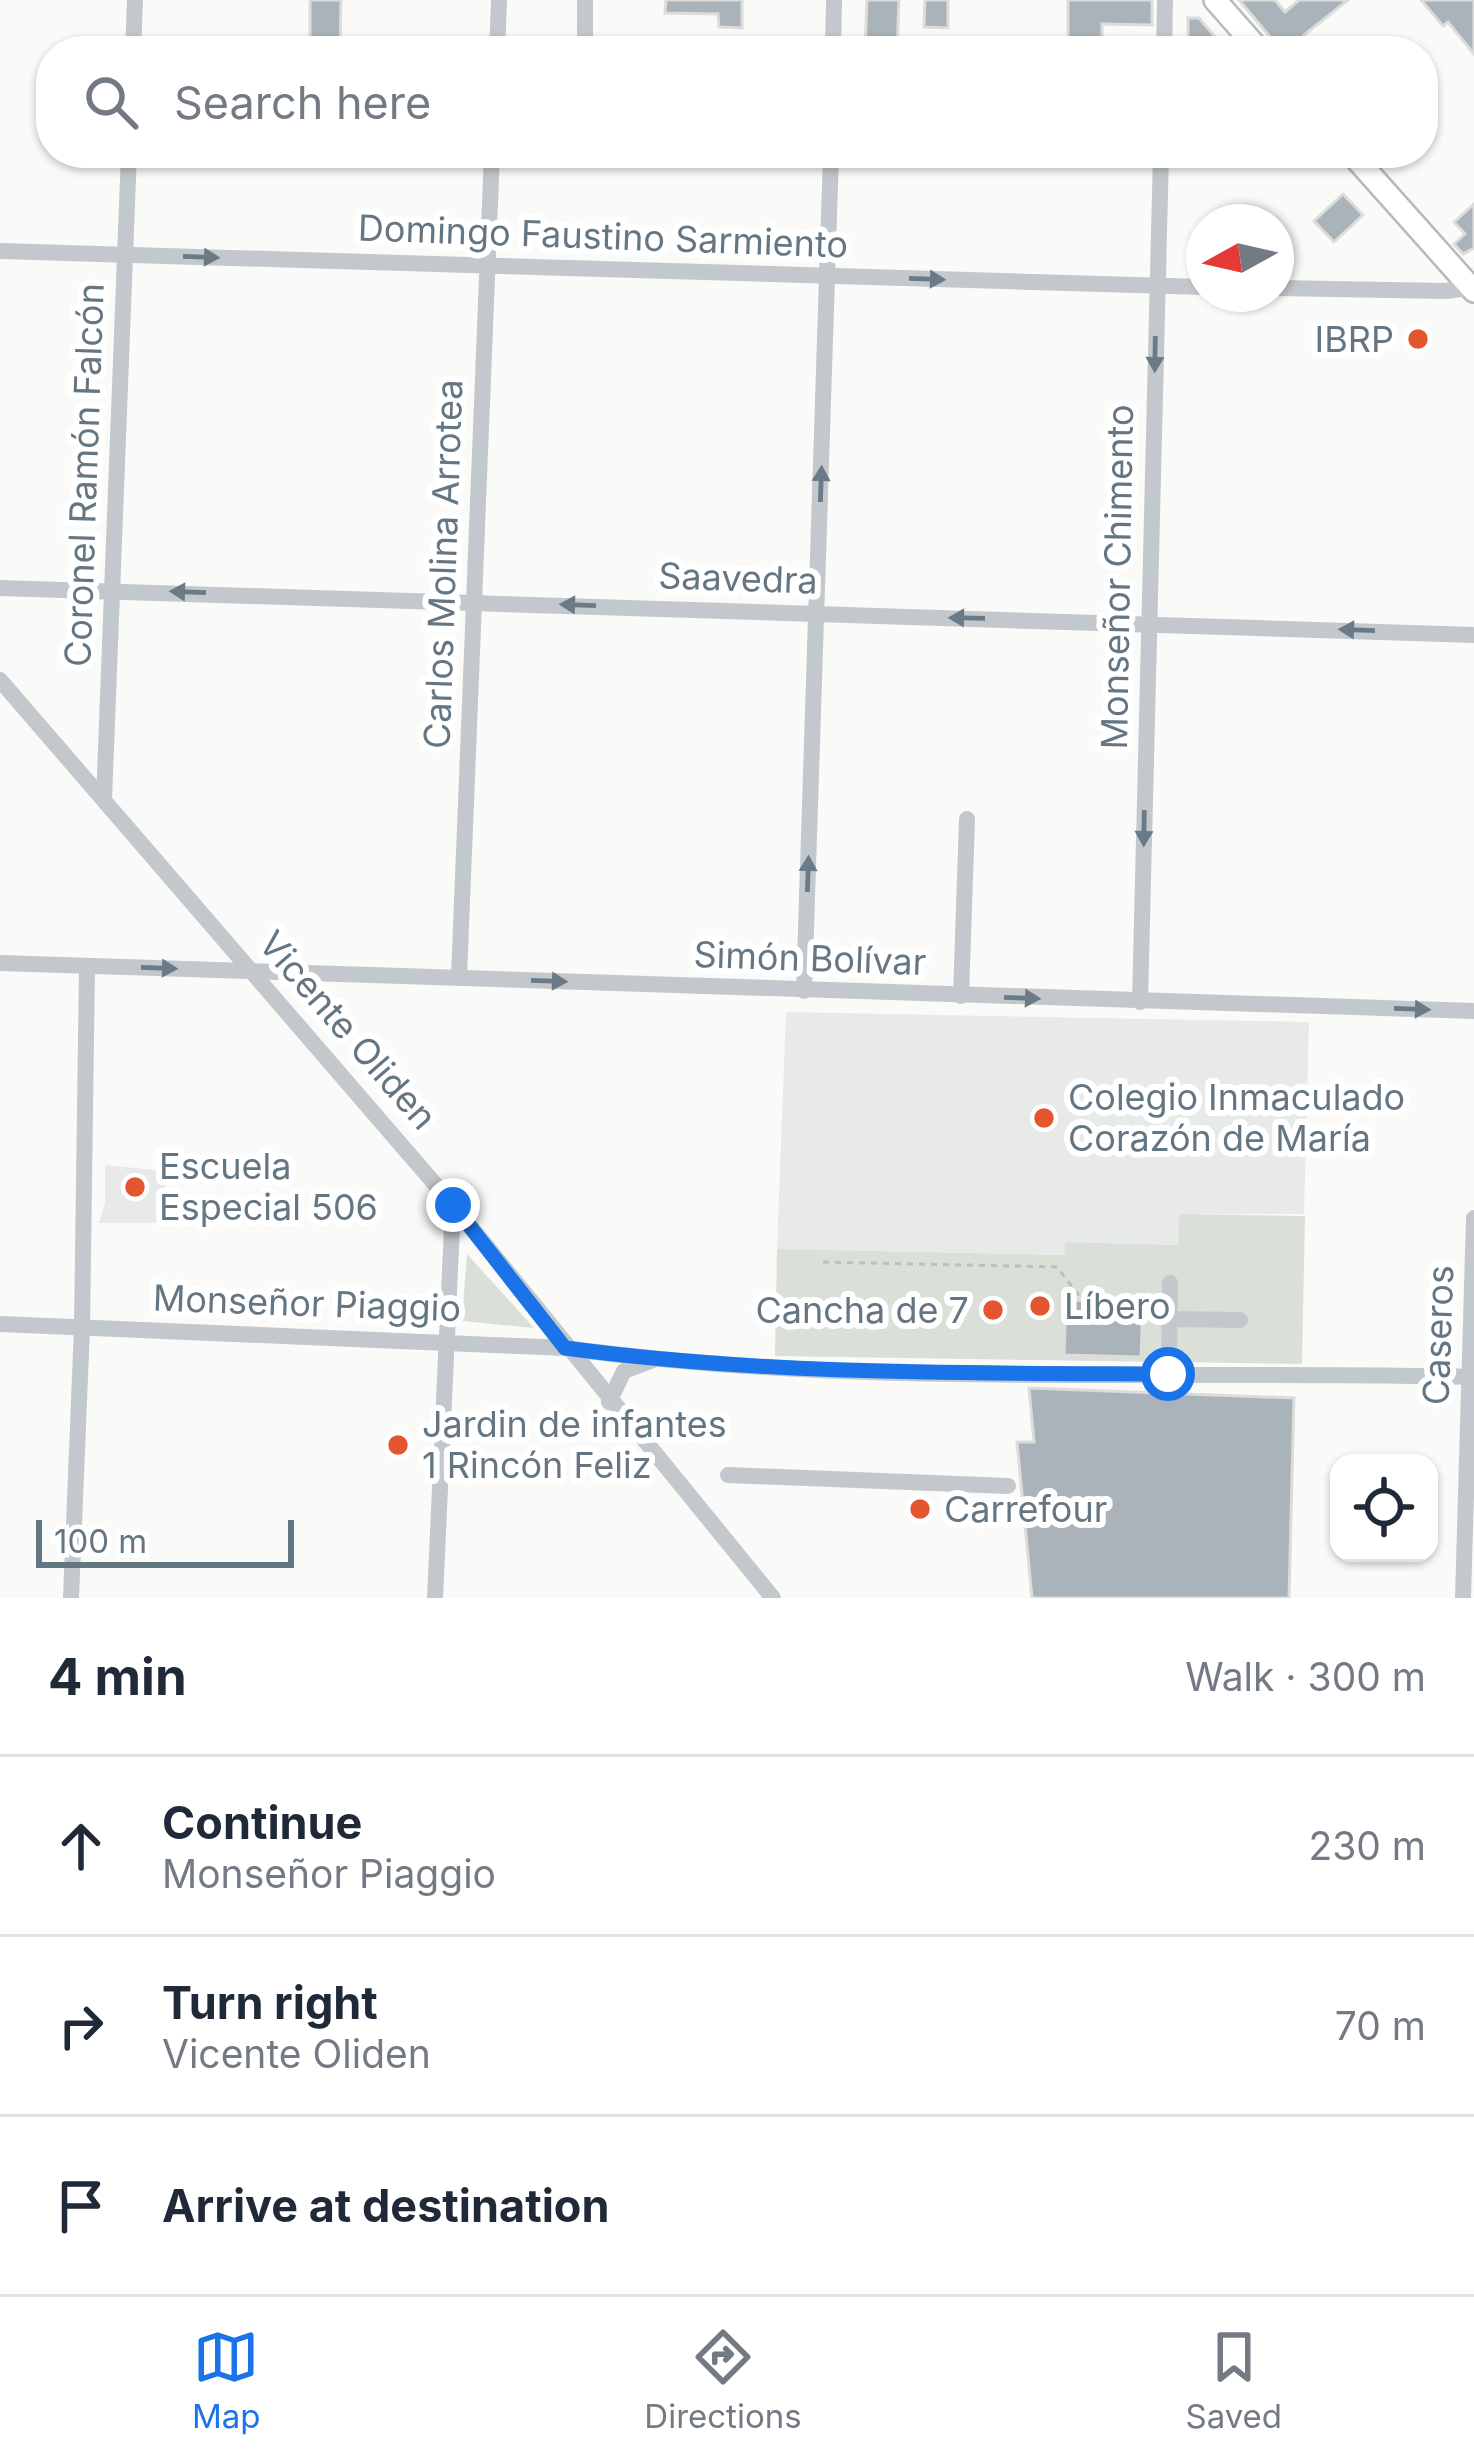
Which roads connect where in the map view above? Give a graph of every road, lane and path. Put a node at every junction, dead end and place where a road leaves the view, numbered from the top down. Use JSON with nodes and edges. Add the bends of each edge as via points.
{"nodes":[{"id":1,"x":135,"y":0,"type":"edge"},
{"id":2,"x":499,"y":0,"type":"edge"},
{"id":3,"x":585,"y":0,"type":"edge"},
{"id":4,"x":834,"y":0,"type":"edge"},
{"id":5,"x":1166,"y":0,"type":"edge"},
{"id":6,"x":1215,"y":0,"type":"edge"},
{"id":7,"x":134,"y":36,"type":"edge"},
{"id":8,"x":498,"y":36,"type":"edge"},
{"id":9,"x":585,"y":36,"type":"edge"},
{"id":10,"x":833,"y":36,"type":"edge"},
{"id":11,"x":1165,"y":36,"type":"edge"},
{"id":12,"x":1247,"y":36,"type":"edge"},
{"id":13,"x":128,"y":168,"type":"edge"},
{"id":14,"x":491,"y":168,"type":"edge"},
{"id":15,"x":831,"y":168,"type":"edge"},
{"id":16,"x":1160,"y":168,"type":"edge"},
{"id":17,"x":1365,"y":168,"type":"edge"},
{"id":18,"x":0,"y":251,"type":"edge"},
{"id":19,"x":124,"y":255,"type":"junction"},
{"id":20,"x":488,"y":266,"type":"junction"},
{"id":21,"x":828,"y":276,"type":"junction"},
{"id":22,"x":1156,"y":286,"type":"junction"},
{"id":23,"x":1186,"y":286,"type":"edge"},
{"id":24,"x":1294,"y":288,"type":"edge"},
{"id":25,"x":1473,"y":288,"type":"edge"},
{"id":26,"x":0,"y":587,"type":"edge"},
{"id":27,"x":113,"y":590,"type":"junction"},
{"id":28,"x":476,"y":601,"type":"junction"},
{"id":29,"x":818,"y":614,"type":"junction"},
{"id":30,"x":1149,"y":622,"type":"junction"},
{"id":31,"x":1474,"y":635,"type":"edge"},
{"id":32,"x":0,"y":680,"type":"edge"},
{"id":33,"x":104,"y":800,"type":"junction"},
{"id":34,"x":968,"y":819,"type":"dead end"},
{"id":35,"x":0,"y":963,"type":"edge"},
{"id":36,"x":87,"y":966,"type":"junction"},
{"id":37,"x":254,"y":971,"type":"junction"},
{"id":38,"x":459,"y":977,"type":"junction"},
{"id":39,"x":804,"y":991,"type":"junction"},
{"id":40,"x":962,"y":996,"type":"junction"},
{"id":41,"x":1140,"y":1002,"type":"junction"},
{"id":42,"x":1474,"y":1011,"type":"edge"},
{"id":43,"x":453,"y":1205,"type":"junction"},
{"id":44,"x":1474,"y":1218,"type":"edge"},
{"id":45,"x":824,"y":1262,"type":"dead end"},
{"id":46,"x":1170,"y":1301,"type":"junction"},
{"id":47,"x":1240,"y":1320,"type":"dead end"},
{"id":48,"x":0,"y":1324,"type":"edge"},
{"id":49,"x":82,"y":1327,"type":"junction"},
{"id":50,"x":447,"y":1342,"type":"junction"},
{"id":51,"x":565,"y":1348,"type":"junction"},
{"id":52,"x":654,"y":1360,"type":"junction"},
{"id":53,"x":1168,"y":1374,"type":"junction"},
{"id":54,"x":1472,"y":1377,"type":"edge"},
{"id":55,"x":609,"y":1402,"type":"junction"},
{"id":56,"x":728,"y":1475,"type":"dead end"},
{"id":57,"x":1007,"y":1486,"type":"dead end"},
{"id":58,"x":71,"y":1598,"type":"edge"},
{"id":59,"x":435,"y":1598,"type":"edge"},
{"id":60,"x":773,"y":1598,"type":"edge"},
{"id":61,"x":1463,"y":1598,"type":"edge"}],
"edges":[{"from":1,"to":7,"type":"street"},
{"from":2,"to":8,"type":"street"},
{"from":3,"to":9,"type":"street"},
{"from":4,"to":10,"type":"street"},
{"from":5,"to":11,"type":"street"},
{"from":6,"to":12,"type":"main road"},
{"from":13,"to":19,"type":"street","name":"Coronel Ramón Falcón"},
{"from":14,"to":20,"type":"street","name":"Carlos Molina Arrotea"},
{"from":15,"to":21,"type":"street"},
{"from":16,"to":22,"type":"street","name":"Monseñor Chimento"},
{"from":17,"to":25,"type":"main road"},
{"from":18,"to":19,"type":"street","name":"Domingo Faustino Sarmiento"},
{"from":19,"to":20,"type":"street","name":"Domingo Faustino Sarmiento","one_way":true},
{"from":19,"to":27,"type":"street","name":"Coronel Ramón Falcón"},
{"from":20,"to":21,"type":"street","name":"Domingo Faustino Sarmiento"},
{"from":20,"to":28,"type":"street","name":"Carlos Molina Arrotea"},
{"from":21,"to":22,"type":"street","name":"Domingo Faustino Sarmiento","one_way":true},
{"from":29,"to":21,"type":"street","one_way":true},
{"from":22,"to":23,"type":"street","name":"Domingo Faustino Sarmiento"},
{"from":22,"to":30,"type":"street","name":"Monseñor Chimento","one_way":true},
{"from":24,"to":25,"type":"street"},
{"from":26,"to":27,"type":"street","name":"Saavedra"},
{"from":28,"to":27,"type":"street","name":"Saavedra","one_way":true},
{"from":27,"to":33,"type":"street","name":"Coronel Ramón Falcón"},
{"from":29,"to":28,"type":"street","name":"Saavedra","one_way":true},
{"from":28,"to":38,"type":"street","name":"Carlos Molina Arrotea"},
{"from":30,"to":29,"type":"street","name":"Saavedra","one_way":true},
{"from":39,"to":29,"type":"street","one_way":true},
{"from":31,"to":30,"type":"street","name":"Saavedra","one_way":true},
{"from":30,"to":41,"type":"street","name":"Monseñor Chimento","one_way":true},
{"from":32,"to":33,"type":"street","name":"Vicente Oliden"},
{"from":33,"to":37,"type":"street","name":"Vicente Oliden"},
{"from":34,"to":40,"type":"street"},
{"from":35,"to":36,"type":"street","name":"Simón Bolívar"},
{"from":36,"to":37,"type":"street","name":"Simón Bolívar","one_way":true},
{"from":36,"to":49,"type":"street"},
{"from":37,"to":38,"type":"street","name":"Simón Bolívar"},
{"from":37,"to":43,"type":"street","name":"Vicente Oliden"},
{"from":38,"to":39,"type":"street","name":"Simón Bolívar","one_way":true},
{"from":39,"to":40,"type":"street","name":"Simón Bolívar"},
{"from":40,"to":41,"type":"street","name":"Simón Bolívar","one_way":true},
{"from":41,"to":42,"type":"street","name":"Simón Bolívar","one_way":true},
{"from":43,"to":50,"type":"street"},
{"from":43,"to":51,"type":"street","name":"Vicente Oliden"},
{"from":44,"to":54,"type":"street","name":"Caseros"},
{"from":45,"to":46,"type":"path","via":[[1057,1267],[1082,1298]]},
{"from":46,"to":47,"type":"street"},
{"from":46,"to":53,"type":"street"},
{"from":48,"to":49,"type":"street","name":"Monseñor Piaggio"},
{"from":49,"to":50,"type":"street","name":"Monseñor Piaggio"},
{"from":49,"to":58,"type":"street"},
{"from":50,"to":51,"type":"street","name":"Monseñor Piaggio"},
{"from":50,"to":59,"type":"street"},
{"from":51,"to":52,"type":"street","name":"Monseñor Piaggio"},
{"from":51,"to":55,"type":"street","name":"Vicente Oliden"},
{"from":52,"to":53,"type":"street","name":"Monseñor Piaggio"},
{"from":52,"to":55,"type":"street","via":[[624,1371]]},
{"from":53,"to":54,"type":"street","name":"Monseñor Piaggio"},
{"from":54,"to":61,"type":"street","name":"Caseros"},
{"from":55,"to":60,"type":"street","name":"Vicente Oliden"},
{"from":56,"to":57,"type":"street"}]}
